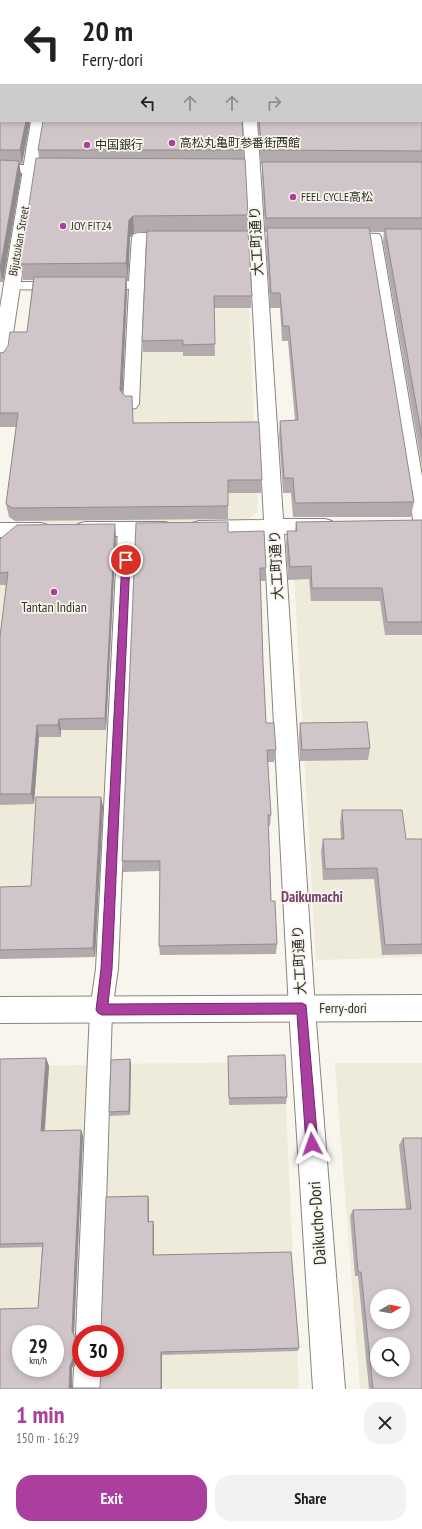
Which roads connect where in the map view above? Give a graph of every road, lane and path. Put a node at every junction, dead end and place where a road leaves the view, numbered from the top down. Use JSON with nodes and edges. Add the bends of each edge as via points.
{"nodes":[{"id":1,"x":38,"y":122,"type":"edge"},
{"id":2,"x":250,"y":122,"type":"edge"},
{"id":3,"x":0,"y":169,"type":"edge"},
{"id":4,"x":31,"y":169,"type":"junction"},
{"id":5,"x":67,"y":169,"type":"edge"},
{"id":6,"x":186,"y":237,"type":"edge"},
{"id":7,"x":335,"y":237,"type":"edge"},
{"id":8,"x":374,"y":237,"type":"junction"},
{"id":9,"x":390,"y":237,"type":"edge"},
{"id":10,"x":91,"y":285,"type":"edge"},
{"id":11,"x":136,"y":285,"type":"junction"},
{"id":12,"x":12,"y":286,"type":"junction"},
{"id":13,"x":69,"y":286,"type":"edge"},
{"id":14,"x":0,"y":360,"type":"edge"},
{"id":15,"x":132,"y":404,"type":"edge"},
{"id":16,"x":417,"y":525,"type":"edge"},
{"id":17,"x":344,"y":526,"type":"edge"},
{"id":18,"x":274,"y":527,"type":"junction"},
{"id":19,"x":127,"y":529,"type":"junction"},
{"id":20,"x":0,"y":530,"type":"edge"},
{"id":21,"x":422,"y":1008,"type":"edge"},
{"id":22,"x":302,"y":1009,"type":"junction"},
{"id":23,"x":0,"y":1010,"type":"edge"},
{"id":24,"x":102,"y":1010,"type":"junction"},
{"id":25,"x":89,"y":1325,"type":"edge"},
{"id":26,"x":88,"y":1377,"type":"edge"},
{"id":27,"x":87,"y":1389,"type":"edge"},
{"id":28,"x":329,"y":1389,"type":"edge"}],
"edges":[{"from":1,"to":4,"type":"street","name":"Bijutsukan Street"},
{"from":2,"to":18,"type":"street","name":"大工町通り"},
{"from":3,"to":4,"type":"street"},
{"from":4,"to":5,"type":"street"},
{"from":4,"to":12,"type":"street","name":"Bijutsukan Street"},
{"from":6,"to":11,"type":"lane","via":[[139,237]]},
{"from":7,"to":8,"type":"lane"},
{"from":8,"to":9,"type":"lane"},
{"from":8,"to":16,"type":"lane"},
{"from":10,"to":11,"type":"lane"},
{"from":11,"to":15,"type":"lane"},
{"from":12,"to":13,"type":"lane"},
{"from":12,"to":14,"type":"street","name":"Bijutsukan Street"},
{"from":17,"to":18,"type":"street"},
{"from":18,"to":19,"type":"street"},
{"from":18,"to":22,"type":"street","name":"大工町通り"},
{"from":19,"to":20,"type":"street"},
{"from":19,"to":24,"type":"lane","via":[[107,969]]},
{"from":21,"to":22,"type":"street","name":"Ferry-dori"},
{"from":22,"to":24,"type":"street","name":"Ferry-dori"},
{"from":22,"to":28,"type":"street","name":"Daikucho-Dori"},
{"from":23,"to":24,"type":"street","name":"Ferry-dori"},
{"from":24,"to":25,"type":"lane"},
{"from":26,"to":27,"type":"lane"}]}
